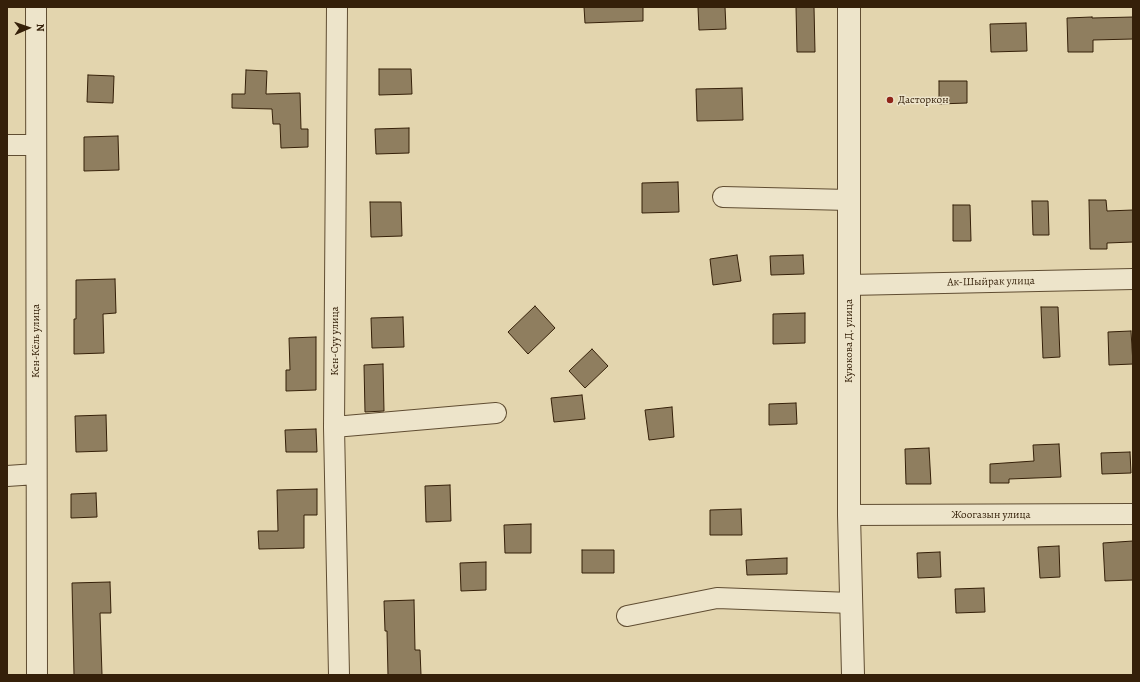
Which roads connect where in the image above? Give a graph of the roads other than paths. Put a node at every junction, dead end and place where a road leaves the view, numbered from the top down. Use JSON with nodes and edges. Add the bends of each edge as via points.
{"nodes":[{"id":1,"x":36,"y":7,"type":"edge"},
{"id":2,"x":338,"y":7,"type":"edge"},
{"id":3,"x":849,"y":7,"type":"edge"},
{"id":4,"x":7,"y":145,"type":"edge"},
{"id":5,"x":36,"y":145,"type":"junction"},
{"id":6,"x":724,"y":197,"type":"dead end"},
{"id":7,"x":849,"y":200,"type":"junction"},
{"id":8,"x":1133,"y":279,"type":"edge"},
{"id":9,"x":849,"y":285,"type":"junction"},
{"id":10,"x":496,"y":413,"type":"dead end"},
{"id":11,"x":334,"y":428,"type":"junction"},
{"id":12,"x":36,"y":474,"type":"junction"},
{"id":13,"x":7,"y":476,"type":"edge"},
{"id":14,"x":1133,"y":514,"type":"edge"},
{"id":15,"x":850,"y":516,"type":"junction"},
{"id":16,"x":851,"y":603,"type":"junction"},
{"id":17,"x":627,"y":616,"type":"dead end"},
{"id":18,"x":36,"y":675,"type":"edge"},
{"id":19,"x":339,"y":675,"type":"edge"},
{"id":20,"x":853,"y":675,"type":"edge"}],
"edges":[{"from":1,"to":5,"type":"street","name":"Кен-Кёль улица"},
{"from":2,"to":11,"type":"street","name":"Кен-Суу улица"},
{"from":3,"to":7,"type":"street","name":"Куюкова Д. улица"},
{"from":4,"to":5,"type":"street"},
{"from":5,"to":12,"type":"street","name":"Кен-Кёль улица"},
{"from":6,"to":7,"type":"street"},
{"from":7,"to":9,"type":"street","name":"Куюкова Д. улица"},
{"from":8,"to":9,"type":"street","name":"Ак-Шыйрак улица"},
{"from":9,"to":15,"type":"street","name":"Куюкова Д. улица"},
{"from":10,"to":11,"type":"street"},
{"from":11,"to":19,"type":"street","name":"Кен-Суу улица"},
{"from":12,"to":13,"type":"street"},
{"from":12,"to":18,"type":"street","name":"Кен-Кёль улица"},
{"from":14,"to":15,"type":"street","name":"Жоогазын улица"},
{"from":15,"to":16,"type":"street","name":"Куюкова Д. улица"},
{"from":16,"to":17,"type":"street","via":[[717,598]]},
{"from":16,"to":20,"type":"street","name":"Куюкова Д. улица"}]}
